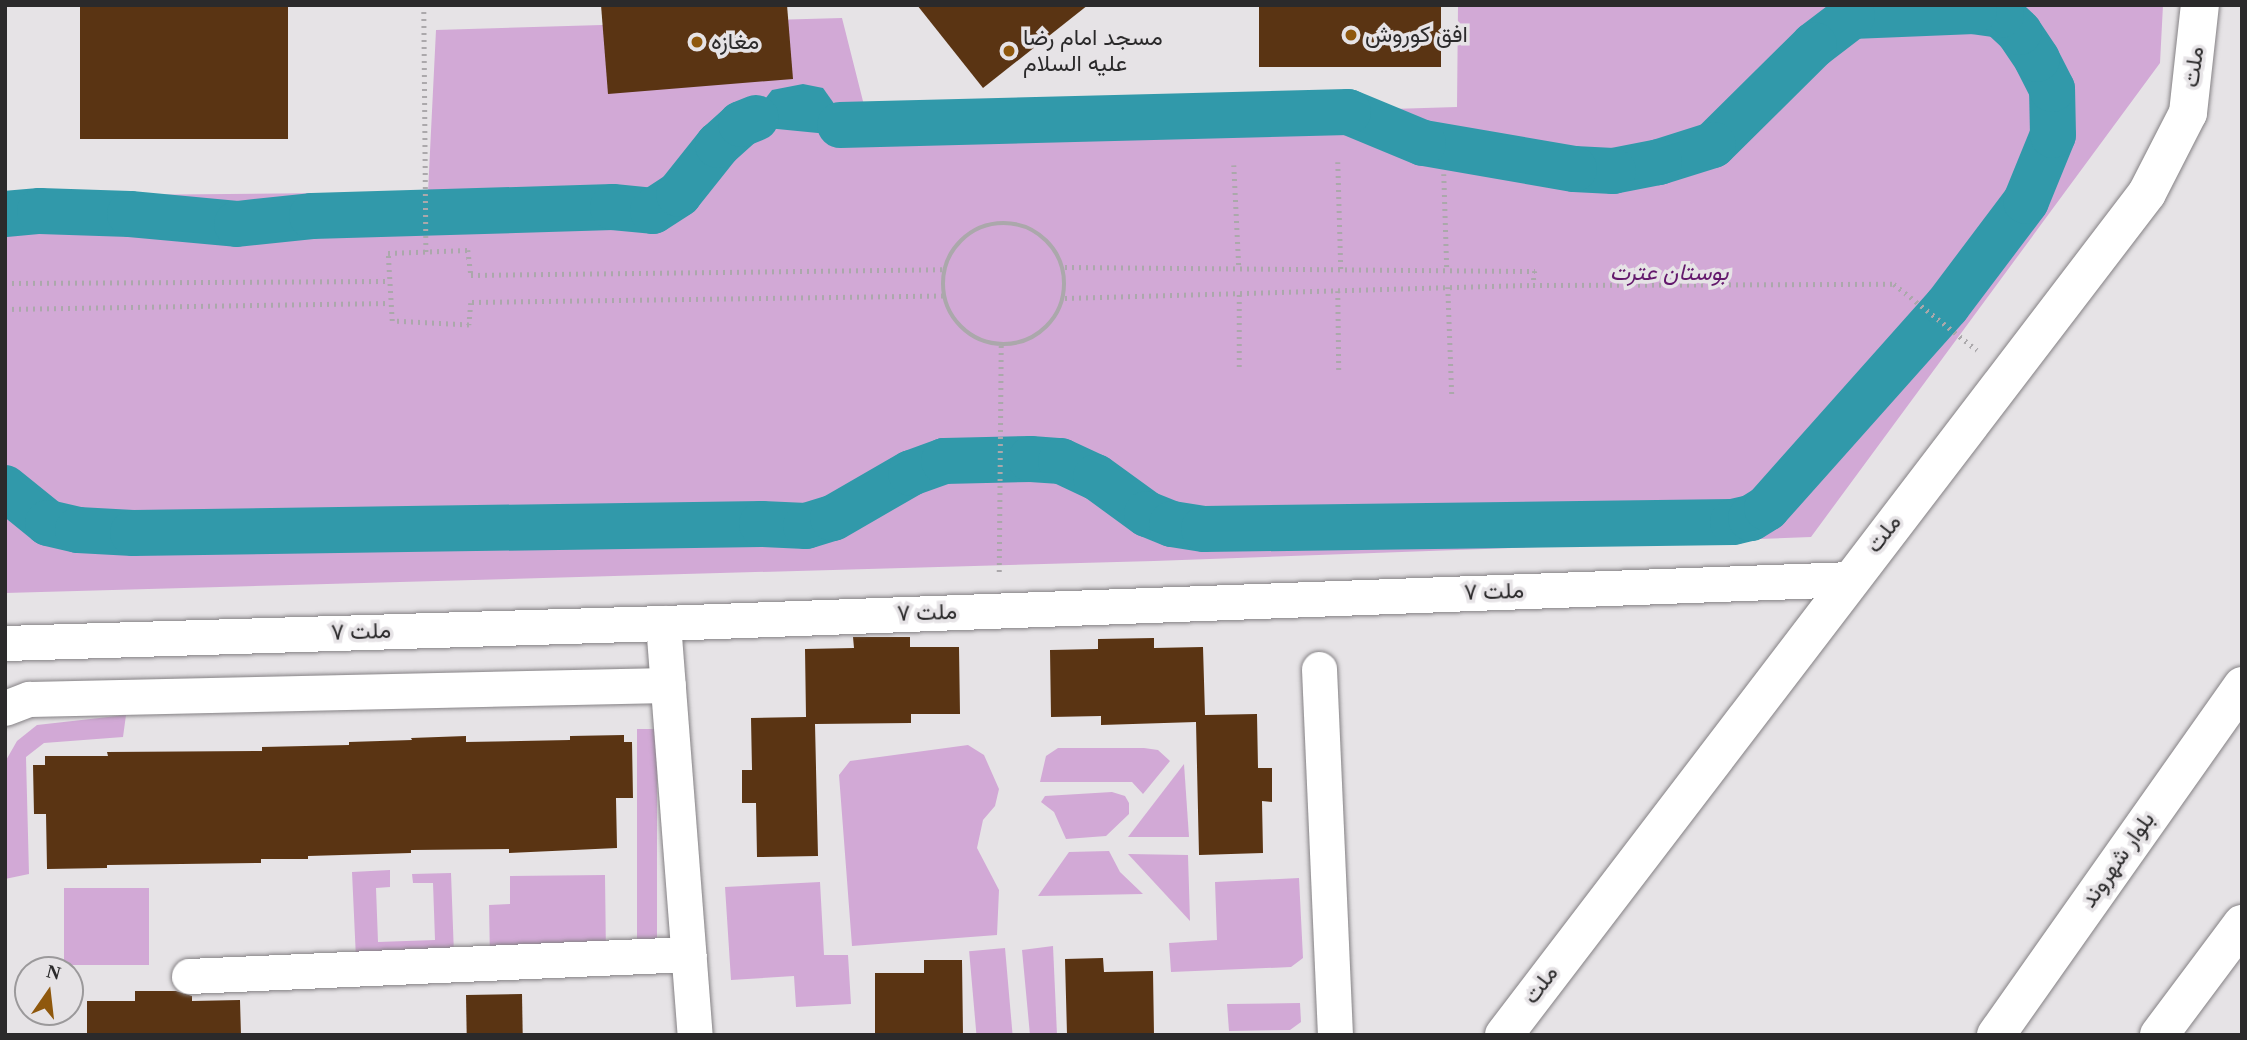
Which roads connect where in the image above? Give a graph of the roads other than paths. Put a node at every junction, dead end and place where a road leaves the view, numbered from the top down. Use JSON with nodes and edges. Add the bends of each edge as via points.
{"nodes":[{"id":1,"x":2200,"y":5,"type":"edge"},
{"id":2,"x":1849,"y":579,"type":"junction"},
{"id":3,"x":663,"y":623,"type":"junction"},
{"id":4,"x":5,"y":643,"type":"edge"},
{"id":5,"x":1319,"y":669,"type":"dead end"},
{"id":6,"x":668,"y":685,"type":"junction"},
{"id":7,"x":2236,"y":698,"type":"edge"},
{"id":8,"x":5,"y":708,"type":"edge"},
{"id":9,"x":2242,"y":924,"type":"edge"},
{"id":10,"x":689,"y":954,"type":"junction"},
{"id":11,"x":189,"y":976,"type":"dead end"},
{"id":12,"x":695,"y":1035,"type":"edge"},
{"id":13,"x":1335,"y":1035,"type":"edge"},
{"id":14,"x":1504,"y":1035,"type":"edge"},
{"id":15,"x":1996,"y":1035,"type":"edge"},
{"id":16,"x":2159,"y":1035,"type":"edge"}],
"edges":[{"from":1,"to":2,"type":"street","name":"ملت","via":[[2188,113],[2147,193]]},
{"from":2,"to":3,"type":"street","name":"ملت ۷"},
{"from":2,"to":14,"type":"street","name":"ملت"},
{"from":3,"to":4,"type":"street","name":"ملت ۷"},
{"from":3,"to":6,"type":"street"},
{"from":5,"to":13,"type":"street"},
{"from":6,"to":8,"type":"street","via":[[29,699]]},
{"from":6,"to":10,"type":"street"},
{"from":7,"to":15,"type":"street","name":"بلوار شهروند"},
{"from":9,"to":16,"type":"street"},
{"from":10,"to":11,"type":"street"},
{"from":10,"to":12,"type":"street"}]}
